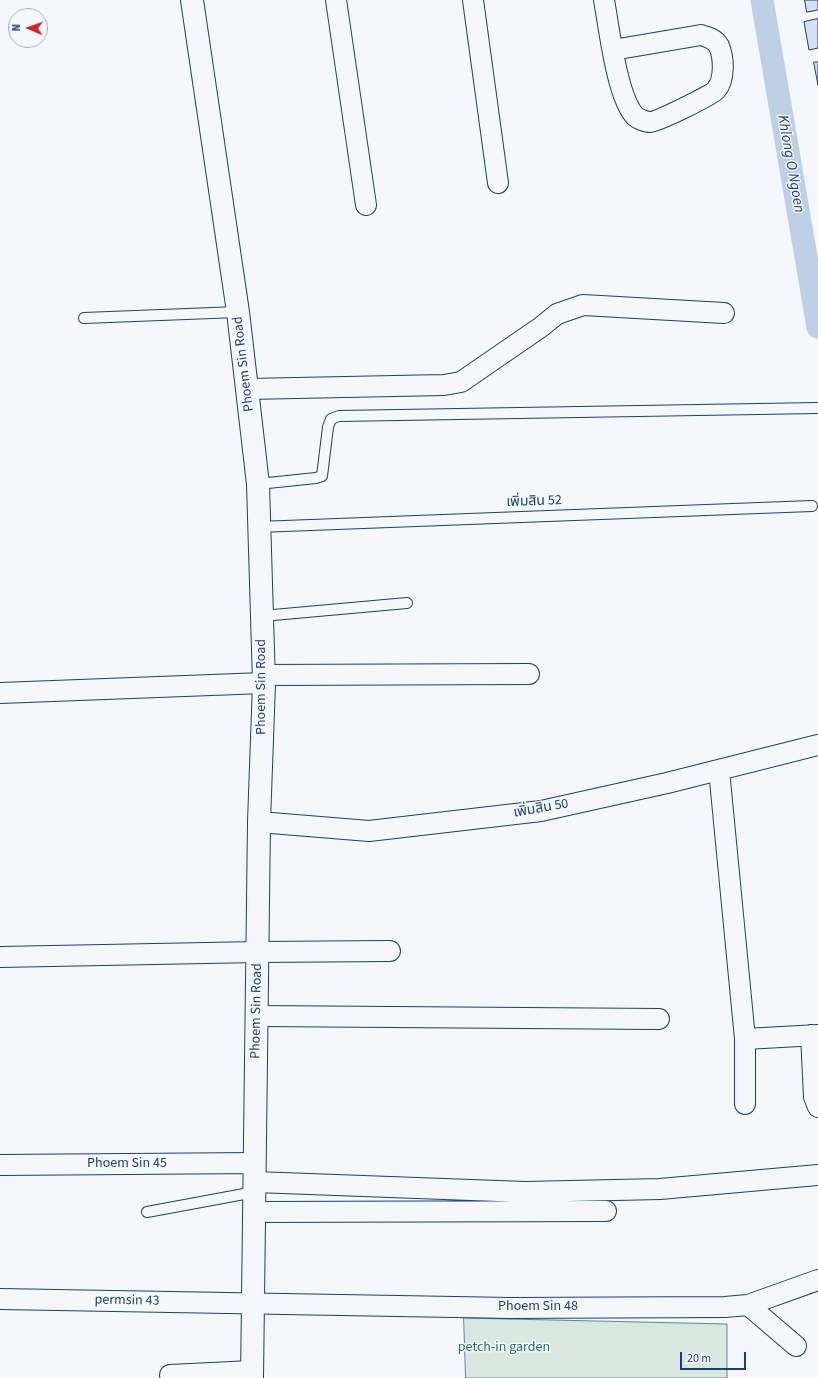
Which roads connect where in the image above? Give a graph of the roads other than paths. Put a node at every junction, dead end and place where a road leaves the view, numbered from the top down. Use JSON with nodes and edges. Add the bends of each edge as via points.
{"nodes":[{"id":1,"x":192,"y":0,"type":"edge"},
{"id":2,"x":336,"y":0,"type":"edge"},
{"id":3,"x":473,"y":0,"type":"edge"},
{"id":4,"x":604,"y":0,"type":"edge"},
{"id":5,"x":613,"y":50,"type":"junction"},
{"id":6,"x":498,"y":183,"type":"dead end"},
{"id":7,"x":366,"y":205,"type":"dead end"},
{"id":8,"x":238,"y":312,"type":"junction"},
{"id":9,"x":724,"y":313,"type":"dead end"},
{"id":10,"x":84,"y":318,"type":"dead end"},
{"id":11,"x":247,"y":389,"type":"junction"},
{"id":12,"x":818,"y":408,"type":"edge"},
{"id":13,"x":258,"y":484,"type":"junction"},
{"id":14,"x":812,"y":506,"type":"dead end"},
{"id":15,"x":258,"y":526,"type":"junction"},
{"id":16,"x":407,"y":602,"type":"dead end"},
{"id":17,"x":262,"y":616,"type":"junction"},
{"id":18,"x":530,"y":674,"type":"dead end"},
{"id":19,"x":263,"y":679,"type":"junction"},
{"id":20,"x":0,"y":693,"type":"edge"},
{"id":21,"x":818,"y":745,"type":"edge"},
{"id":22,"x":719,"y":770,"type":"junction"},
{"id":23,"x":259,"y":822,"type":"junction"},
{"id":24,"x":258,"y":952,"type":"junction"},
{"id":25,"x":390,"y":952,"type":"dead end"},
{"id":26,"x":0,"y":957,"type":"edge"},
{"id":27,"x":257,"y":1016,"type":"junction"},
{"id":28,"x":659,"y":1019,"type":"dead end"},
{"id":29,"x":815,"y":1035,"type":"edge"},
{"id":30,"x":745,"y":1039,"type":"junction"},
{"id":31,"x":745,"y":1104,"type":"dead end"},
{"id":32,"x":818,"y":1107,"type":"edge"},
{"id":33,"x":0,"y":1165,"type":"edge"},
{"id":34,"x":818,"y":1175,"type":"edge"},
{"id":35,"x":255,"y":1187,"type":"junction"},
{"id":36,"x":606,"y":1211,"type":"dead end"},
{"id":37,"x":147,"y":1212,"type":"dead end"},
{"id":38,"x":818,"y":1280,"type":"edge"},
{"id":39,"x":0,"y":1299,"type":"edge"},
{"id":40,"x":253,"y":1303,"type":"junction"},
{"id":41,"x":748,"y":1304,"type":"junction"},
{"id":42,"x":796,"y":1346,"type":"dead end"},
{"id":43,"x":252,"y":1374,"type":"edge"},
{"id":44,"x":170,"y":1375,"type":"dead end"}],
"edges":[{"from":1,"to":8,"type":"street","name":"Phoem Sin Road"},
{"from":2,"to":7,"type":"street"},
{"from":3,"to":6,"type":"street"},
{"from":4,"to":5,"type":"street"},
{"from":5,"to":5,"type":"street","via":[[701,35],[710,37],[718,45],[723,67],[721,80],[716,91],[664,118],[650,122],[636,118],[624,100]]},
{"from":8,"to":10,"type":"lane"},
{"from":8,"to":11,"type":"street","name":"Phoem Sin Road"},
{"from":9,"to":11,"type":"street","via":[[583,305],[557,314],[461,382],[444,385]]},
{"from":11,"to":13,"type":"street","name":"Phoem Sin Road"},
{"from":12,"to":13,"type":"lane","via":[[339,416],[331,419],[328,427],[322,476]]},
{"from":13,"to":15,"type":"street","name":"Phoem Sin Road"},
{"from":14,"to":15,"type":"lane","name":"เพิ่มสิน 52"},
{"from":15,"to":17,"type":"street","name":"Phoem Sin Road"},
{"from":16,"to":17,"type":"lane"},
{"from":17,"to":19,"type":"street","name":"Phoem Sin Road"},
{"from":18,"to":19,"type":"street"},
{"from":19,"to":20,"type":"street"},
{"from":19,"to":23,"type":"street","name":"Phoem Sin Road"},
{"from":21,"to":22,"type":"street","name":"เพิ่มสิน 50"},
{"from":22,"to":23,"type":"street","name":"เพิ่มสิน 50","via":[[541,810],[369,832]]},
{"from":22,"to":30,"type":"street"},
{"from":23,"to":24,"type":"street","name":"Phoem Sin Road"},
{"from":24,"to":25,"type":"street"},
{"from":24,"to":26,"type":"street"},
{"from":24,"to":27,"type":"street","name":"Phoem Sin Road"},
{"from":27,"to":28,"type":"street"},
{"from":27,"to":35,"type":"street","name":"Phoem Sin Road"},
{"from":29,"to":30,"type":"street"},
{"from":29,"to":32,"type":"street","via":[[814,1097]]},
{"from":30,"to":31,"type":"street"},
{"from":33,"to":35,"type":"street","name":"Phoem Sin 45"},
{"from":34,"to":35,"type":"street","via":[[660,1189],[525,1192]]},
{"from":35,"to":36,"type":"street"},
{"from":35,"to":37,"type":"lane"},
{"from":35,"to":40,"type":"street","name":"Phoem Sin Road"},
{"from":38,"to":41,"type":"street","name":"Phoem Sin 48"},
{"from":39,"to":40,"type":"street","name":"permsin 43"},
{"from":40,"to":41,"type":"street","name":"Phoem Sin 48","via":[[511,1308],[726,1307]]},
{"from":40,"to":43,"type":"street","name":"Phoem Sin Road"},
{"from":41,"to":42,"type":"street"},
{"from":43,"to":44,"type":"street"}]}
